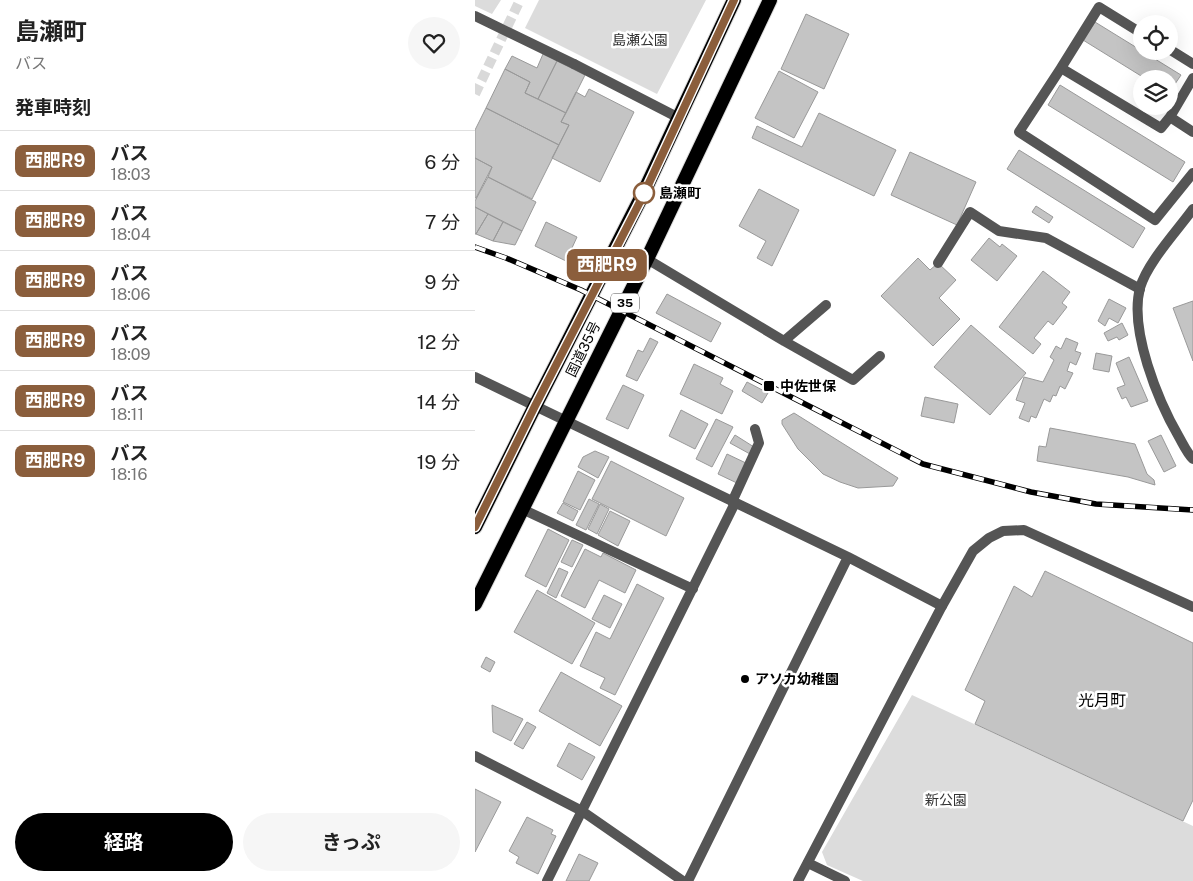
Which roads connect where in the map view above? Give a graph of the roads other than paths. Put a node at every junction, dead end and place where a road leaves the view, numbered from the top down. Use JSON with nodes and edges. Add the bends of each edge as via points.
{"nodes":[{"id":1,"x":734,"y":0,"type":"edge"},
{"id":2,"x":770,"y":0,"type":"edge"},
{"id":3,"x":475,"y":16,"type":"edge"},
{"id":4,"x":1133,"y":28,"type":"edge"},
{"id":5,"x":1178,"y":55,"type":"edge"},
{"id":6,"x":1193,"y":64,"type":"edge"},
{"id":7,"x":1061,"y":68,"type":"junction"},
{"id":8,"x":1193,"y":78,"type":"edge"},
{"id":9,"x":1170,"y":117,"type":"junction"},
{"id":10,"x":679,"y":118,"type":"junction"},
{"id":11,"x":1193,"y":132,"type":"edge"},
{"id":12,"x":1193,"y":173,"type":"edge"},
{"id":13,"x":1193,"y":209,"type":"edge"},
{"id":14,"x":647,"y":259,"type":"junction"},
{"id":15,"x":938,"y":263,"type":"dead end"},
{"id":16,"x":1140,"y":289,"type":"junction"},
{"id":17,"x":826,"y":305,"type":"dead end"},
{"id":18,"x":784,"y":341,"type":"junction"},
{"id":19,"x":880,"y":356,"type":"dead end"},
{"id":20,"x":475,"y":377,"type":"edge"},
{"id":21,"x":535,"y":406,"type":"junction"},
{"id":22,"x":566,"y":421,"type":"junction"},
{"id":23,"x":755,"y":429,"type":"dead end"},
{"id":24,"x":1193,"y":459,"type":"edge"},
{"id":25,"x":733,"y":503,"type":"junction"},
{"id":26,"x":522,"y":509,"type":"junction"},
{"id":27,"x":475,"y":527,"type":"edge"},
{"id":28,"x":848,"y":557,"type":"junction"},
{"id":29,"x":693,"y":589,"type":"junction"},
{"id":30,"x":475,"y":604,"type":"edge"},
{"id":31,"x":942,"y":606,"type":"junction"},
{"id":32,"x":1193,"y":608,"type":"edge"},
{"id":33,"x":475,"y":756,"type":"edge"},
{"id":34,"x":582,"y":811,"type":"junction"},
{"id":35,"x":808,"y":863,"type":"junction"},
{"id":36,"x":547,"y":881,"type":"edge"},
{"id":37,"x":683,"y":881,"type":"edge"},
{"id":38,"x":688,"y":881,"type":"edge"},
{"id":39,"x":798,"y":881,"type":"edge"},
{"id":40,"x":845,"y":881,"type":"edge"}],
"edges":[{"from":1,"to":10,"type":"highway","name":"国道35号","number":"35"},
{"from":2,"to":14,"type":"highway","name":"国道35号","number":"35"},
{"from":3,"to":10,"type":"street"},
{"from":4,"to":7,"type":"street","via":[[1099,7]]},
{"from":5,"to":6,"type":"street"},
{"from":7,"to":9,"type":"street","via":[[1161,128]]},
{"from":7,"to":12,"type":"street","via":[[1019,132],[1155,220]]},
{"from":8,"to":9,"type":"street"},
{"from":9,"to":11,"type":"street"},
{"from":10,"to":21,"type":"highway","name":"国道35号","number":"35","via":[[643,196]]},
{"from":13,"to":16,"type":"street","via":[[1146,273]]},
{"from":14,"to":18,"type":"street"},
{"from":14,"to":22,"type":"highway","name":"国道35号","number":"35"},
{"from":15,"to":16,"type":"street","via":[[970,212],[999,232],[1046,238]]},
{"from":16,"to":24,"type":"street","via":[[1140,335],[1147,365],[1168,418]]},
{"from":17,"to":18,"type":"street"},
{"from":18,"to":19,"type":"street","via":[[853,380]]},
{"from":20,"to":21,"type":"street"},
{"from":21,"to":22,"type":"street"},
{"from":21,"to":27,"type":"highway","name":"国道35号","number":"35"},
{"from":22,"to":25,"type":"street"},
{"from":22,"to":26,"type":"highway","name":"国道35号","number":"35"},
{"from":23,"to":25,"type":"street","via":[[759,443]]},
{"from":25,"to":28,"type":"street"},
{"from":25,"to":29,"type":"street"},
{"from":26,"to":29,"type":"street"},
{"from":26,"to":30,"type":"highway","name":"国道35号","number":"35"},
{"from":28,"to":31,"type":"street"},
{"from":28,"to":38,"type":"street"},
{"from":29,"to":34,"type":"street"},
{"from":31,"to":32,"type":"street","via":[[973,551],[1003,531],[1024,530]]},
{"from":31,"to":35,"type":"street"},
{"from":33,"to":34,"type":"street"},
{"from":34,"to":36,"type":"street"},
{"from":34,"to":37,"type":"street"},
{"from":35,"to":39,"type":"street"},
{"from":35,"to":40,"type":"street"}]}
